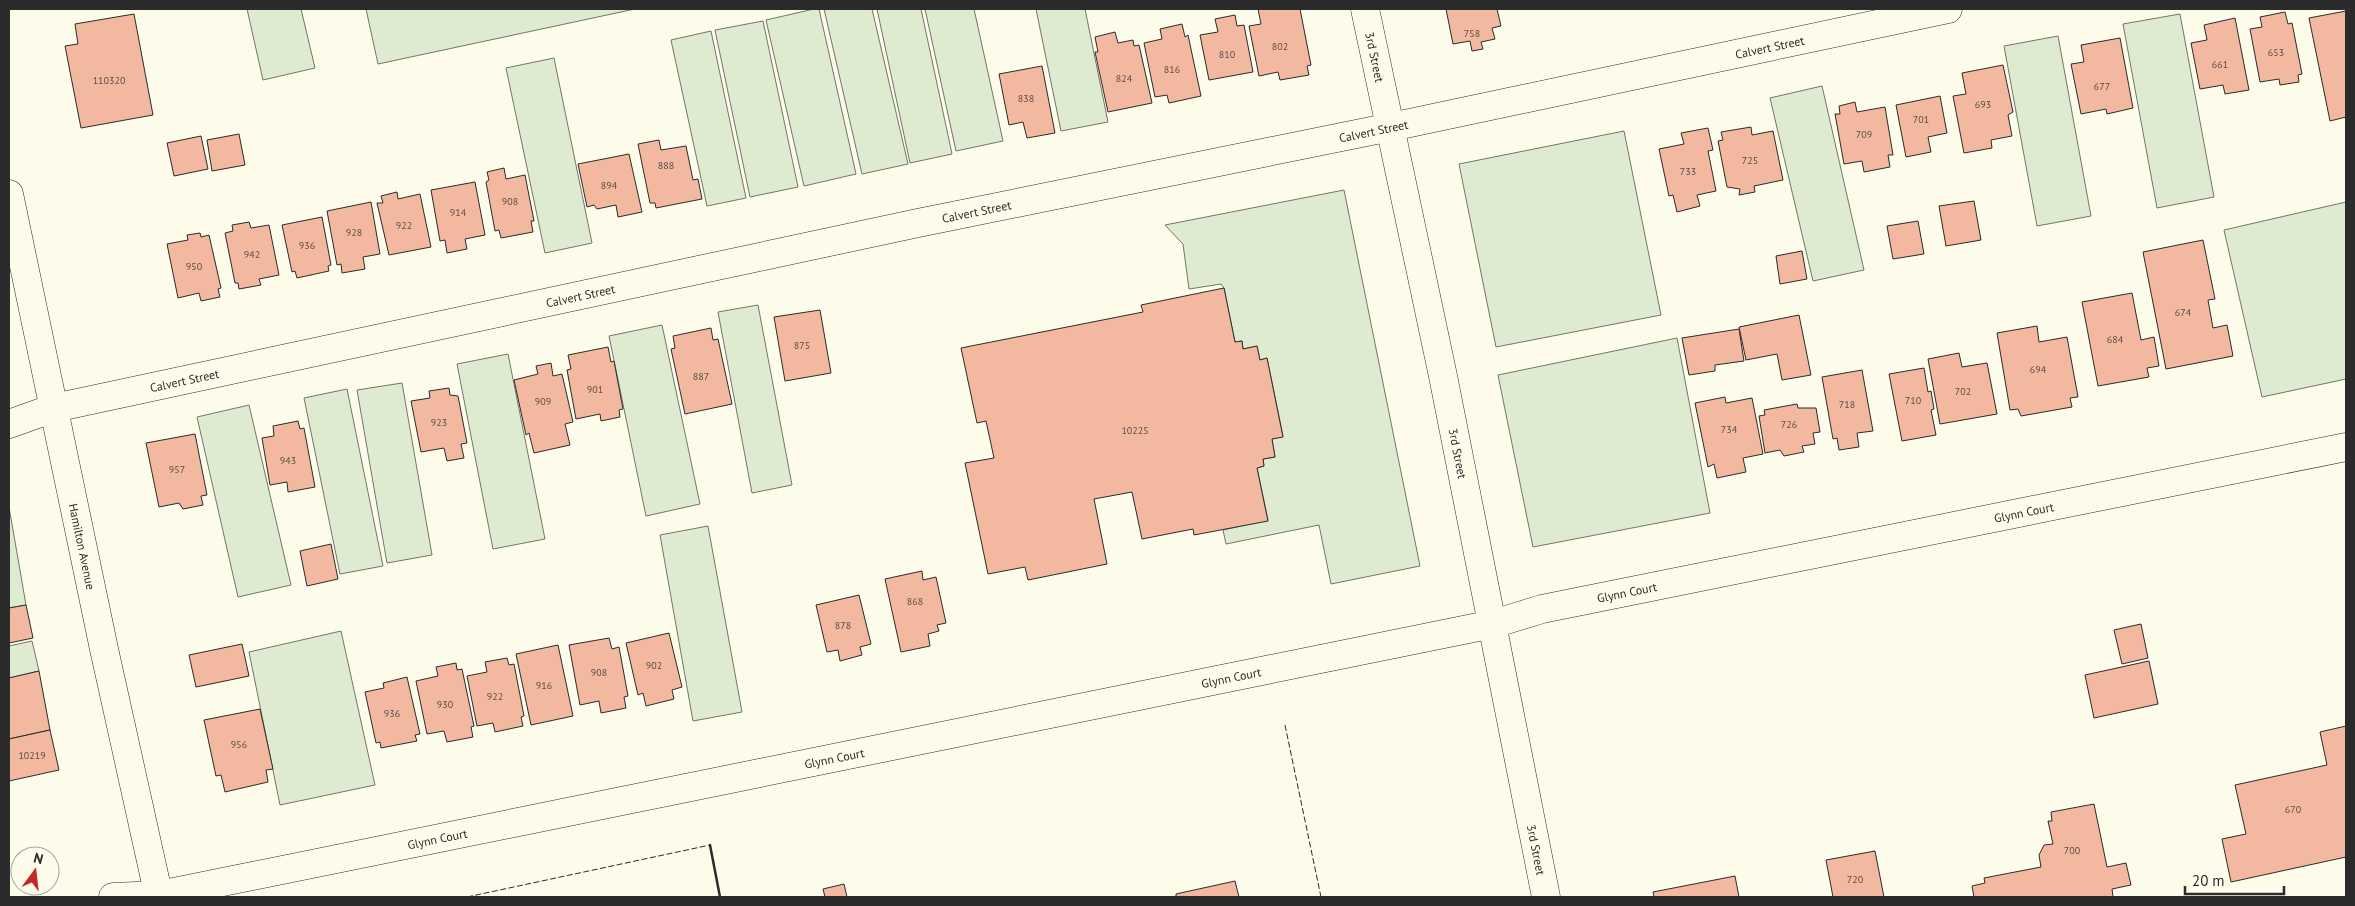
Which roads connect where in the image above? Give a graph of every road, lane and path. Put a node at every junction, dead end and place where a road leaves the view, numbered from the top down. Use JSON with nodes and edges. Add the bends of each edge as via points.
{"nodes":[{"id":1,"x":1365,"y":9,"type":"edge"},
{"id":2,"x":1948,"y":9,"type":"edge"},
{"id":3,"x":1392,"y":127,"type":"junction"},
{"id":4,"x":9,"y":194,"type":"edge"},
{"id":5,"x":54,"y":408,"type":"junction"},
{"id":6,"x":9,"y":424,"type":"edge"},
{"id":7,"x":2346,"y":447,"type":"edge"},
{"id":8,"x":1493,"y":624,"type":"junction"},
{"id":9,"x":159,"y":896,"type":"edge"},
{"id":10,"x":113,"y":897,"type":"edge"},
{"id":11,"x":1546,"y":897,"type":"edge"}],
"edges":[{"from":1,"to":3,"type":"street","name":"3rd Street"},
{"from":2,"to":3,"type":"street","name":"Calvert Street"},
{"from":3,"to":5,"type":"street","name":"Calvert Street","via":[[918,223]]},
{"from":3,"to":8,"type":"street","name":"3rd Street"},
{"from":4,"to":5,"type":"street","name":"Hamilton Avenue"},
{"from":5,"to":6,"type":"street","name":"Calvert Street"},
{"from":5,"to":9,"type":"street","name":"Hamilton Avenue"},
{"from":7,"to":8,"type":"street","name":"Glynn Court","via":[[1551,607]]},
{"from":8,"to":9,"type":"street","name":"Glynn Court"},
{"from":8,"to":11,"type":"street","name":"3rd Street"},
{"from":9,"to":10,"type":"street","name":"Glynn Court"}]}
